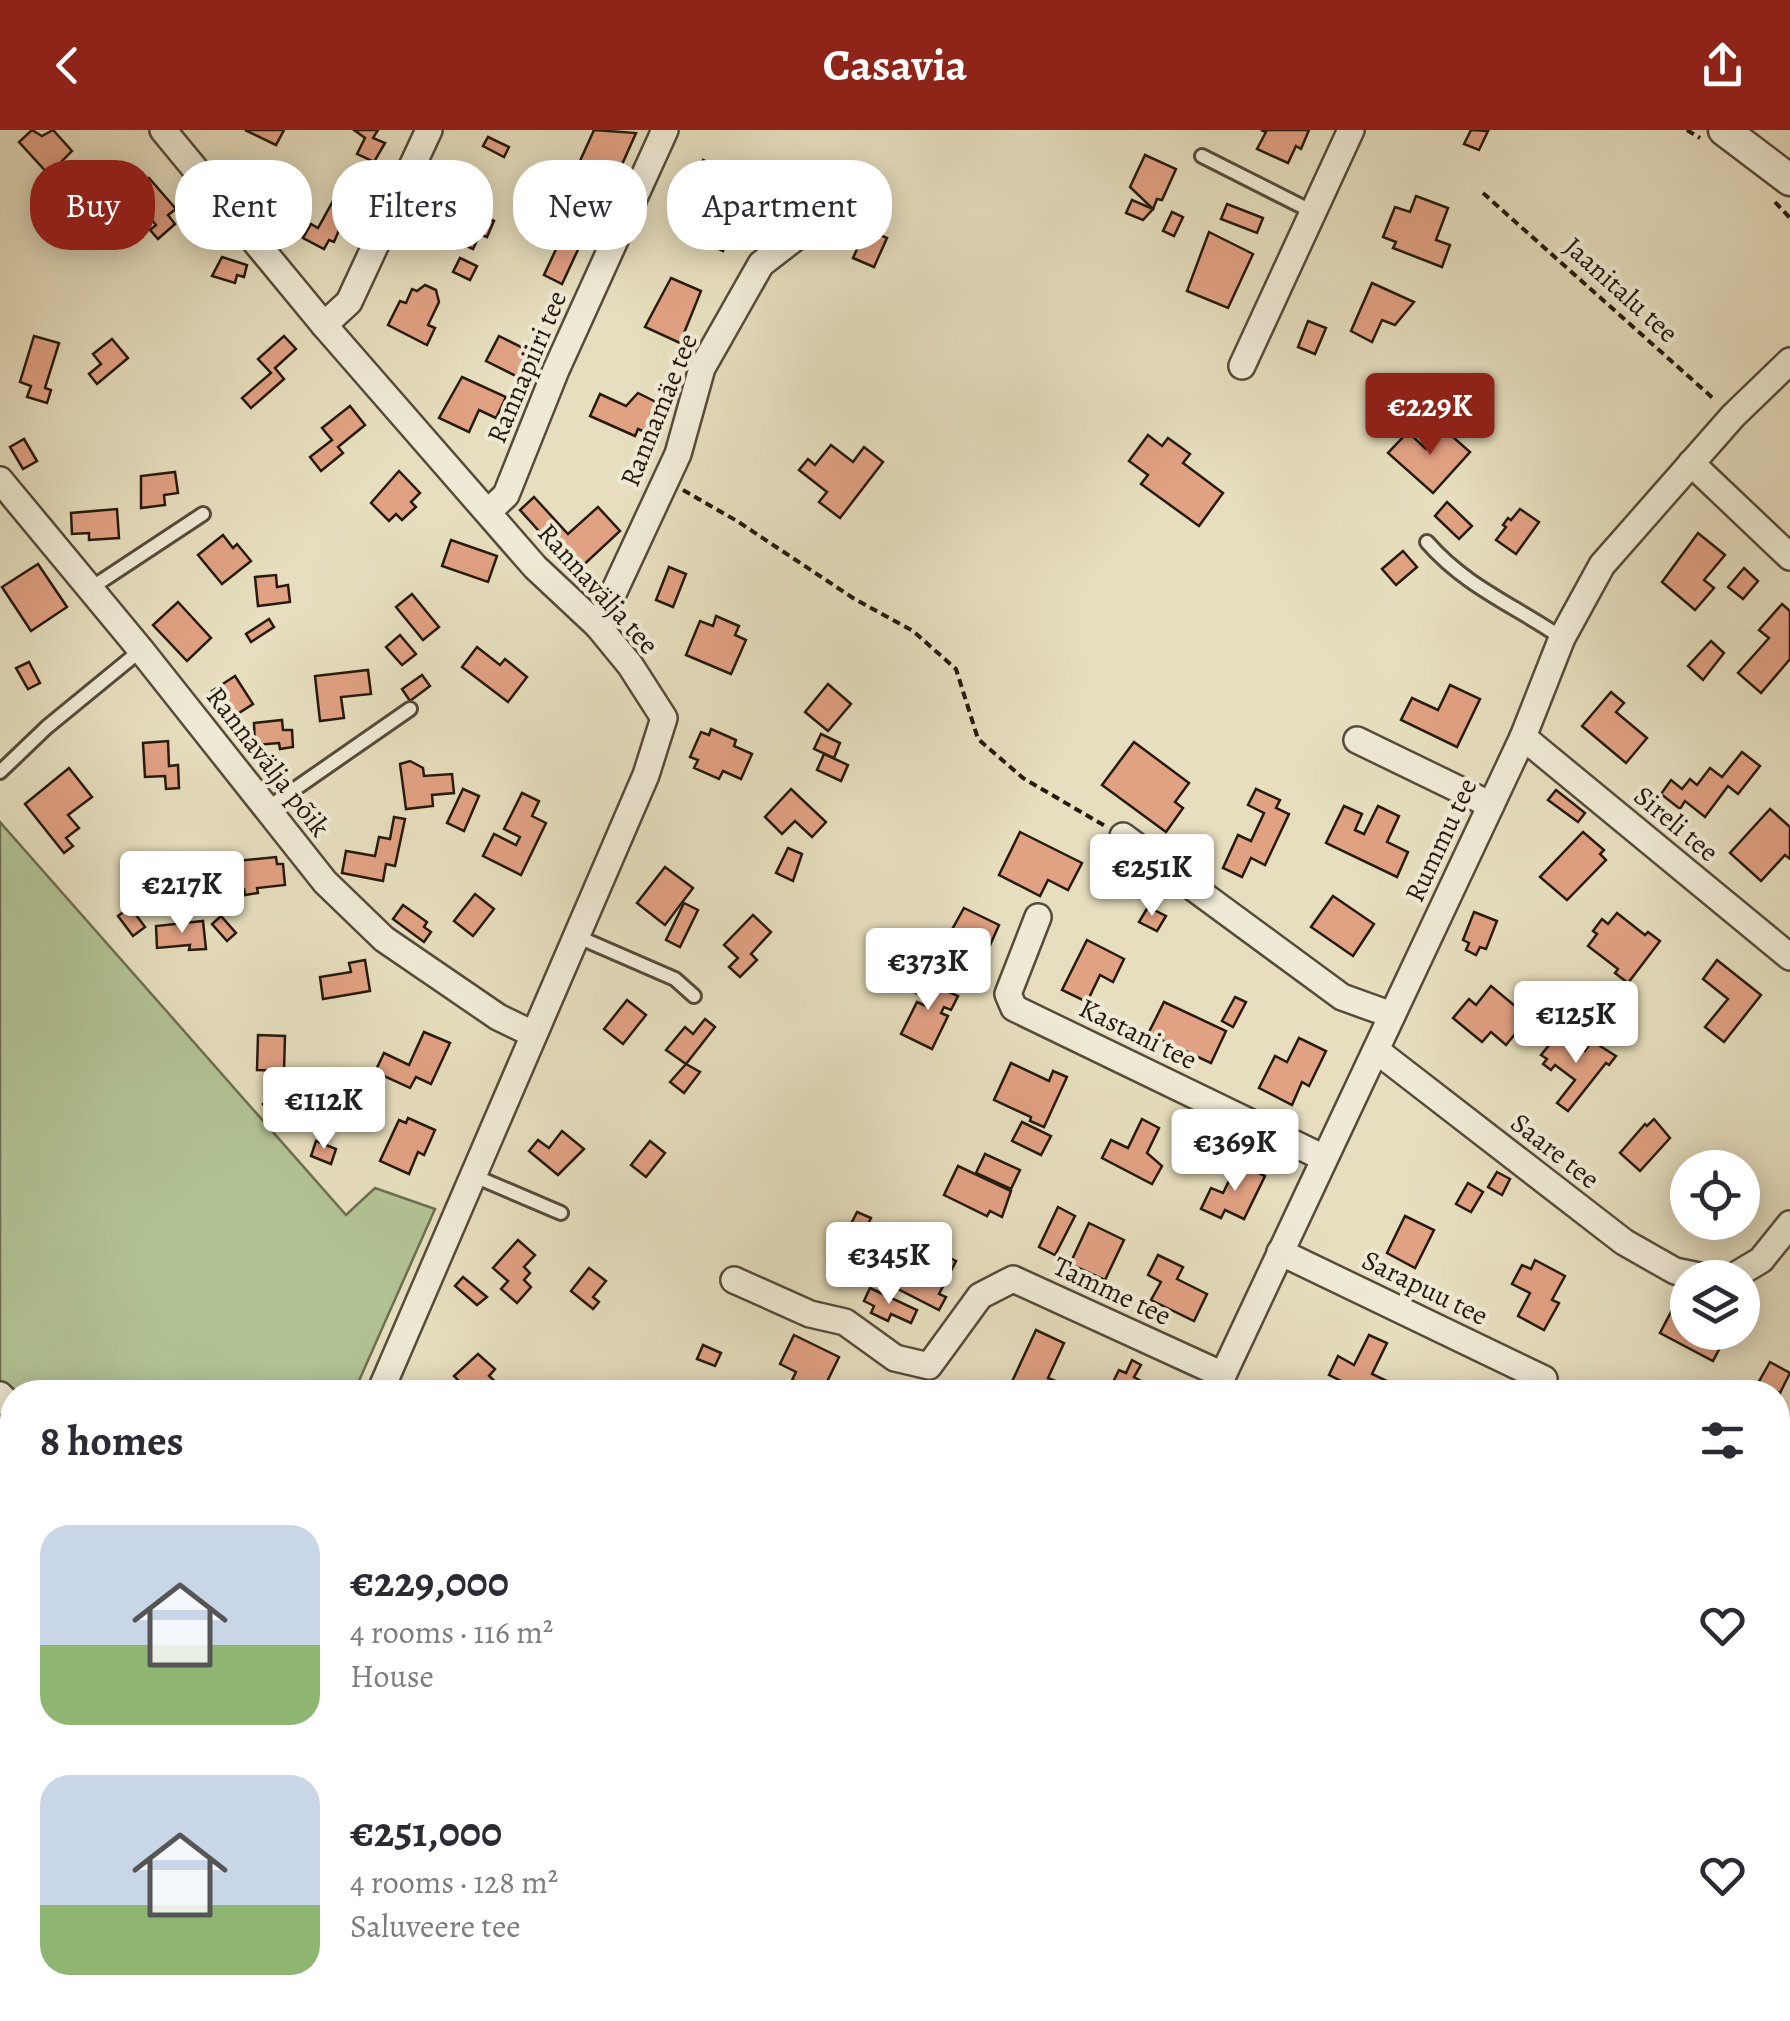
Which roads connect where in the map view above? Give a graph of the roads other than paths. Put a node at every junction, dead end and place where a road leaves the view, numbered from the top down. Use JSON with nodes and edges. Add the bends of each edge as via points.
{"nodes":[{"id":1,"x":163,"y":130,"type":"edge"},
{"id":2,"x":429,"y":130,"type":"edge"},
{"id":3,"x":665,"y":130,"type":"edge"},
{"id":4,"x":1351,"y":130,"type":"edge"},
{"id":5,"x":1724,"y":130,"type":"edge"},
{"id":6,"x":1202,"y":156,"type":"dead end"},
{"id":7,"x":1790,"y":180,"type":"edge"},
{"id":8,"x":1314,"y":212,"type":"junction"},
{"id":9,"x":780,"y":250,"type":"edge"},
{"id":10,"x":324,"y":325,"type":"junction"},
{"id":11,"x":1790,"y":361,"type":"edge"},
{"id":12,"x":1242,"y":366,"type":"dead end"},
{"id":13,"x":1690,"y":463,"type":"junction"},
{"id":14,"x":0,"y":480,"type":"edge"},
{"id":15,"x":488,"y":512,"type":"junction"},
{"id":16,"x":203,"y":514,"type":"dead end"},
{"id":17,"x":1427,"y":542,"type":"dead end"},
{"id":18,"x":1790,"y":557,"type":"edge"},
{"id":19,"x":91,"y":588,"type":"junction"},
{"id":20,"x":598,"y":626,"type":"junction"},
{"id":21,"x":1562,"y":638,"type":"junction"},
{"id":22,"x":141,"y":650,"type":"junction"},
{"id":23,"x":410,"y":709,"type":"dead end"},
{"id":24,"x":1523,"y":736,"type":"junction"},
{"id":25,"x":1357,"y":740,"type":"dead end"},
{"id":26,"x":0,"y":772,"type":"edge"},
{"id":27,"x":1490,"y":805,"type":"junction"},
{"id":28,"x":266,"y":809,"type":"junction"},
{"id":29,"x":1123,"y":836,"type":"road end"},
{"id":30,"x":1038,"y":917,"type":"dead end"},
{"id":31,"x":576,"y":936,"type":"junction"},
{"id":32,"x":1790,"y":957,"type":"edge"},
{"id":33,"x":694,"y":996,"type":"dead end"},
{"id":34,"x":1392,"y":1015,"type":"junction"},
{"id":35,"x":533,"y":1034,"type":"junction"},
{"id":36,"x":1377,"y":1052,"type":"junction"},
{"id":37,"x":1324,"y":1158,"type":"junction"},
{"id":38,"x":472,"y":1175,"type":"junction"},
{"id":39,"x":561,"y":1213,"type":"dead end"},
{"id":40,"x":1790,"y":1224,"type":"edge"},
{"id":41,"x":1280,"y":1252,"type":"junction"},
{"id":42,"x":1760,"y":1261,"type":"edge"},
{"id":43,"x":1670,"y":1268,"type":"edge"},
{"id":44,"x":734,"y":1280,"type":"dead end"},
{"id":45,"x":1544,"y":1379,"type":"dead end"},
{"id":46,"x":385,"y":1380,"type":"edge"},
{"id":47,"x":1211,"y":1380,"type":"edge"},
{"id":48,"x":1221,"y":1380,"type":"edge"}],
"edges":[{"from":1,"to":10,"type":"street","name":"Rannavälja tee"},
{"from":2,"to":10,"type":"street","via":[[348,302]]},
{"from":3,"to":15,"type":"street","name":"Rannapiiri tee","via":[[506,495]]},
{"from":4,"to":8,"type":"street"},
{"from":5,"to":7,"type":"street"},
{"from":6,"to":8,"type":"lane"},
{"from":8,"to":12,"type":"street"},
{"from":9,"to":20,"type":"street","name":"Rannamäe tee","via":[[762,264],[702,368],[678,454]]},
{"from":10,"to":15,"type":"street","name":"Rannavälja tee"},
{"from":11,"to":13,"type":"street","name":"Rummu tee"},
{"from":13,"to":18,"type":"street"},
{"from":13,"to":21,"type":"street","name":"Rummu tee","via":[[1602,564]]},
{"from":14,"to":19,"type":"street","name":"Rannavälja põik"},
{"from":15,"to":20,"type":"street","name":"Rannavälja tee"},
{"from":16,"to":19,"type":"lane"},
{"from":17,"to":21,"type":"lane","via":[[1482,592]]},
{"from":19,"to":22,"type":"street","name":"Rannavälja põik"},
{"from":20,"to":31,"type":"street","name":"Rannavälja tee","via":[[664,718]]},
{"from":21,"to":24,"type":"street","name":"Rummu tee"},
{"from":22,"to":26,"type":"lane"},
{"from":22,"to":28,"type":"street","name":"Rannavälja põik"},
{"from":23,"to":28,"type":"lane"},
{"from":24,"to":27,"type":"street","name":"Rummu tee"},
{"from":24,"to":32,"type":"street","name":"Sireli tee"},
{"from":25,"to":27,"type":"street"},
{"from":27,"to":34,"type":"street","name":"Rummu tee"},
{"from":28,"to":35,"type":"street","name":"Rannavälja põik","via":[[325,882],[384,939],[498,1018]]},
{"from":29,"to":34,"type":"street","via":[[1342,997]]},
{"from":30,"to":37,"type":"street","name":"Kastani tee","via":[[1008,994],[1014,1008]]},
{"from":31,"to":33,"type":"lane","via":[[675,979]]},
{"from":31,"to":35,"type":"street","name":"Rannavälja tee"},
{"from":34,"to":36,"type":"street","name":"Rummu tee"},
{"from":35,"to":38,"type":"street","name":"Rannavälja tee"},
{"from":36,"to":37,"type":"street","name":"Rummu tee"},
{"from":36,"to":43,"type":"street","name":"Saare tee","via":[[1624,1242]]},
{"from":37,"to":41,"type":"street","name":"Rummu tee"},
{"from":38,"to":39,"type":"lane"},
{"from":38,"to":46,"type":"street","name":"Rannavälja tee"},
{"from":40,"to":42,"type":"street"},
{"from":41,"to":45,"type":"street","name":"Sarapuu tee"},
{"from":41,"to":48,"type":"street","name":"Rummu tee"},
{"from":44,"to":47,"type":"street","name":"Tamme tee","via":[[845,1322],[894,1358],[929,1366],[980,1296],[1013,1279]]}]}
